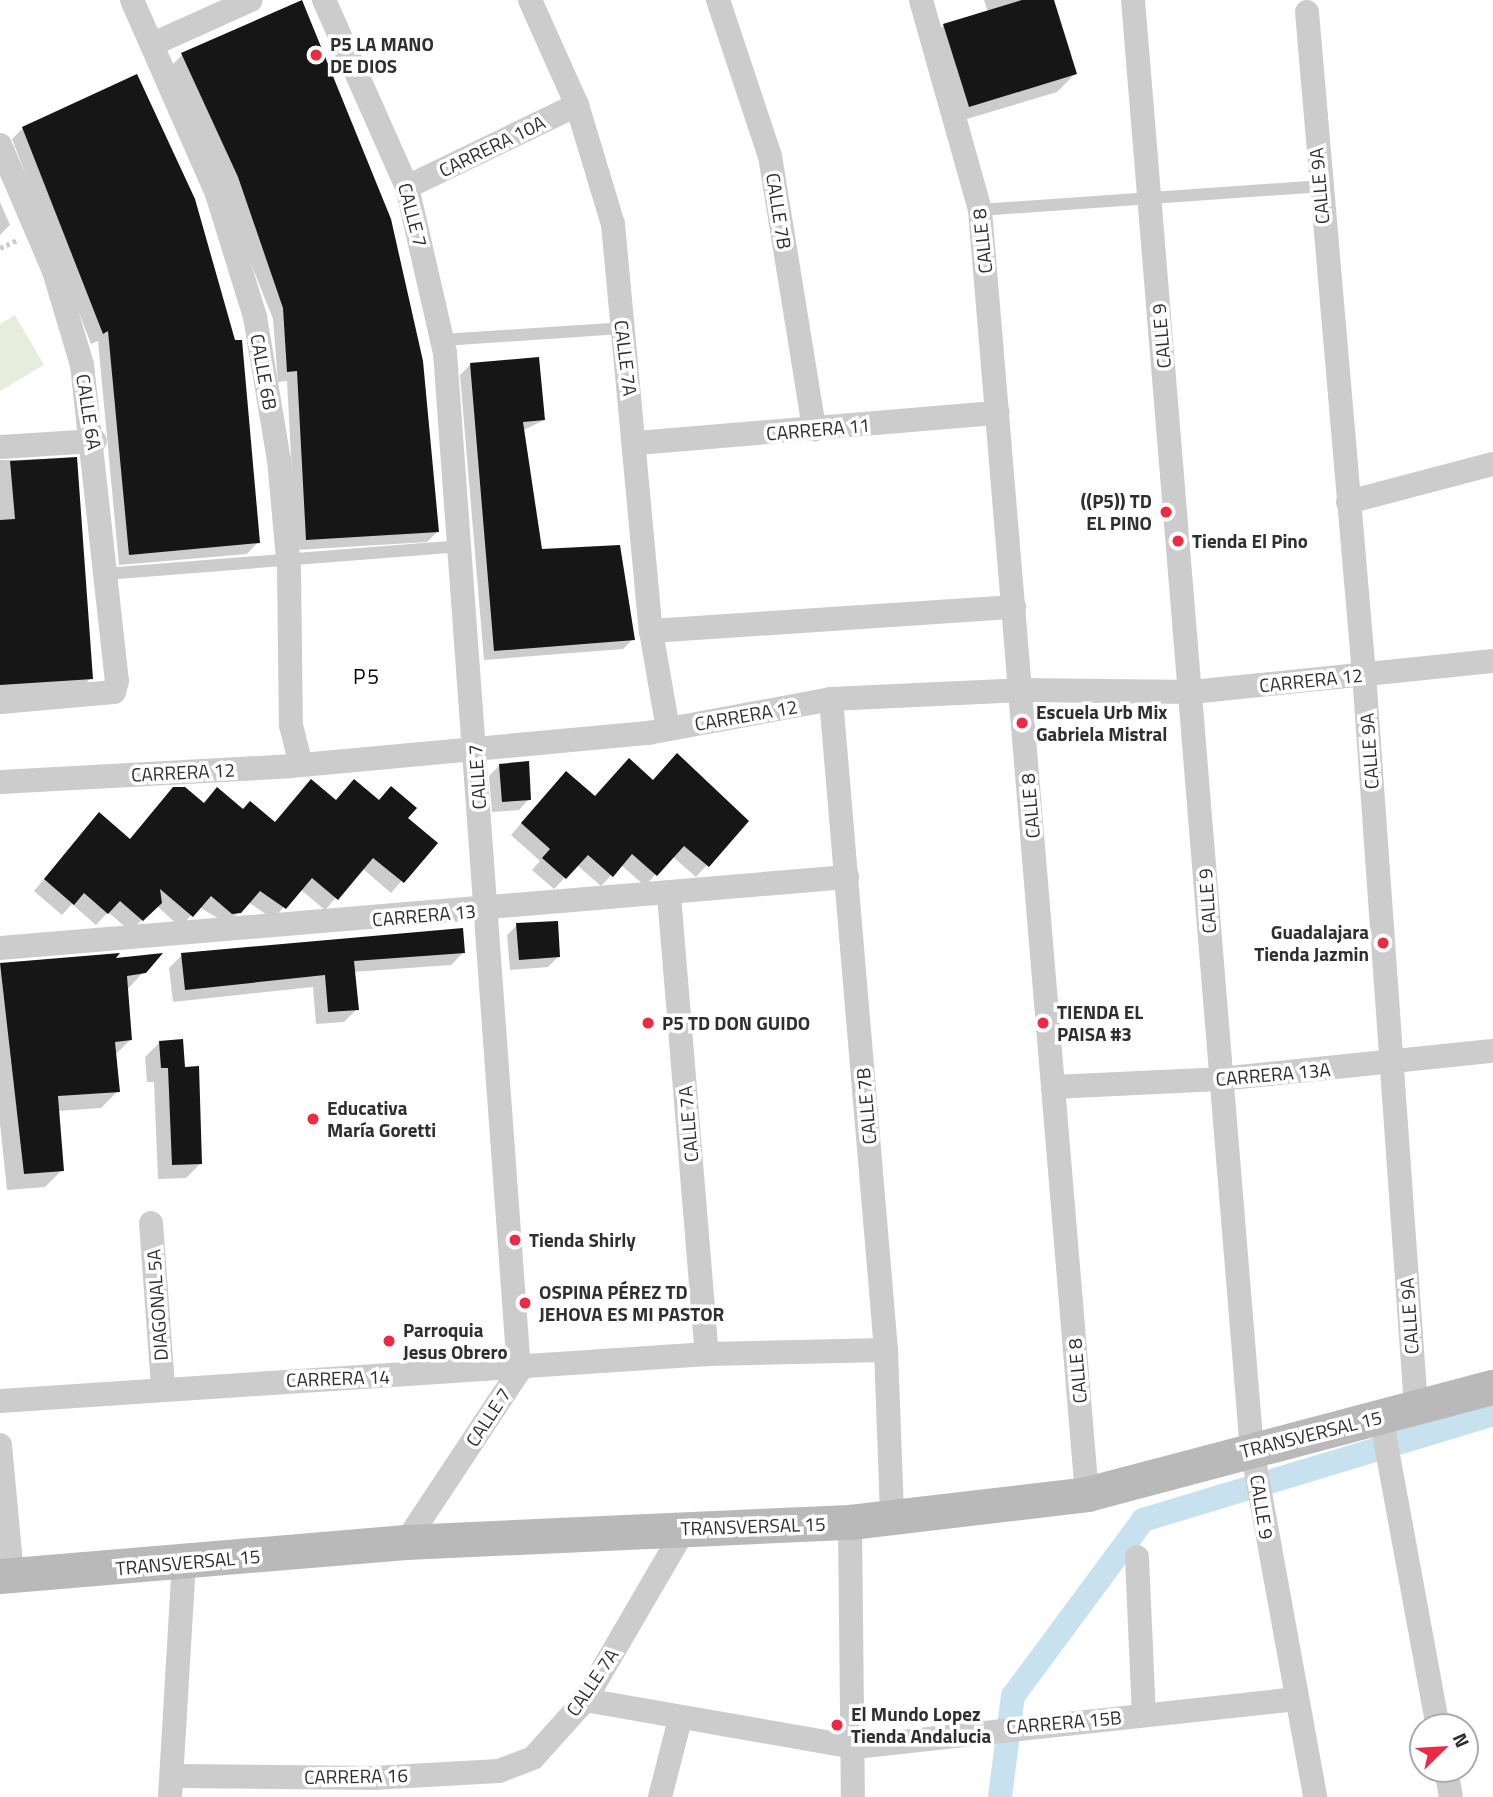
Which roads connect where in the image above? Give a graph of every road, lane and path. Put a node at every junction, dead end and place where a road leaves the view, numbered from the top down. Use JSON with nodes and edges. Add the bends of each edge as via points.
{"nodes":[{"id":1,"x":132,"y":0,"type":"edge"},
{"id":2,"x":251,"y":0,"type":"edge"},
{"id":3,"x":324,"y":0,"type":"edge"},
{"id":4,"x":530,"y":0,"type":"edge"},
{"id":5,"x":719,"y":0,"type":"edge"},
{"id":6,"x":920,"y":0,"type":"edge"},
{"id":7,"x":1133,"y":0,"type":"edge"},
{"id":8,"x":1307,"y":12,"type":"dead end"},
{"id":9,"x":153,"y":44,"type":"junction"},
{"id":10,"x":577,"y":105,"type":"junction"},
{"id":11,"x":0,"y":145,"type":"edge"},
{"id":12,"x":1319,"y":186,"type":"junction"},
{"id":13,"x":407,"y":187,"type":"junction"},
{"id":14,"x":1149,"y":195,"type":"junction"},
{"id":15,"x":980,"y":210,"type":"junction"},
{"id":16,"x":622,"y":328,"type":"junction"},
{"id":17,"x":443,"y":340,"type":"junction"},
{"id":18,"x":998,"y":413,"type":"junction"},
{"id":19,"x":814,"y":429,"type":"junction"},
{"id":20,"x":95,"y":441,"type":"junction"},
{"id":21,"x":637,"y":443,"type":"junction"},
{"id":22,"x":0,"y":447,"type":"edge"},
{"id":23,"x":1493,"y":464,"type":"edge"},
{"id":24,"x":1348,"y":502,"type":"junction"},
{"id":25,"x":462,"y":546,"type":"junction"},
{"id":26,"x":288,"y":559,"type":"junction"},
{"id":27,"x":105,"y":574,"type":"junction"},
{"id":28,"x":1014,"y":607,"type":"junction"},
{"id":29,"x":651,"y":631,"type":"junction"},
{"id":30,"x":1493,"y":662,"type":"edge"},
{"id":31,"x":1364,"y":674,"type":"junction"},
{"id":32,"x":1020,"y":690,"type":"junction"},
{"id":33,"x":1192,"y":692,"type":"junction"},
{"id":34,"x":831,"y":699,"type":"junction"},
{"id":35,"x":0,"y":702,"type":"edge"},
{"id":36,"x":668,"y":729,"type":"junction"},
{"id":37,"x":475,"y":748,"type":"junction"},
{"id":38,"x":301,"y":765,"type":"junction"},
{"id":39,"x":0,"y":782,"type":"edge"},
{"id":40,"x":847,"y":877,"type":"junction"},
{"id":41,"x":669,"y":895,"type":"junction"},
{"id":42,"x":485,"y":910,"type":"junction"},
{"id":43,"x":0,"y":948,"type":"edge"},
{"id":44,"x":1493,"y":1051,"type":"edge"},
{"id":45,"x":1389,"y":1064,"type":"junction"},
{"id":46,"x":1220,"y":1079,"type":"junction"},
{"id":47,"x":1053,"y":1087,"type":"junction"},
{"id":48,"x":150,"y":1223,"type":"dead end"},
{"id":49,"x":886,"y":1350,"type":"junction"},
{"id":50,"x":707,"y":1354,"type":"junction"},
{"id":51,"x":519,"y":1371,"type":"junction"},
{"id":52,"x":163,"y":1386,"type":"junction"},
{"id":53,"x":1493,"y":1387,"type":"edge"},
{"id":54,"x":0,"y":1401,"type":"edge"},
{"id":55,"x":1416,"y":1407,"type":"junction"},
{"id":56,"x":1383,"y":1426,"type":"junction"},
{"id":57,"x":0,"y":1445,"type":"edge"},
{"id":58,"x":1254,"y":1458,"type":"junction"},
{"id":59,"x":1087,"y":1494,"type":"junction"},
{"id":60,"x":892,"y":1514,"type":"junction"},
{"id":61,"x":850,"y":1522,"type":"junction"},
{"id":62,"x":685,"y":1528,"type":"junction"},
{"id":63,"x":406,"y":1542,"type":"junction"},
{"id":64,"x":1137,"y":1557,"type":"dead end"},
{"id":65,"x":184,"y":1563,"type":"junction"},
{"id":66,"x":6,"y":1576,"type":"edge"},
{"id":67,"x":1296,"y":1699,"type":"junction"},
{"id":68,"x":585,"y":1700,"type":"junction"},
{"id":69,"x":1435,"y":1713,"type":"edge"},
{"id":70,"x":1144,"y":1715,"type":"junction"},
{"id":71,"x":680,"y":1719,"type":"junction"},
{"id":72,"x":855,"y":1747,"type":"junction"},
{"id":73,"x":533,"y":1758,"type":"joint"},
{"id":74,"x":173,"y":1786,"type":"edge"},
{"id":75,"x":370,"y":1788,"type":"edge"},
{"id":76,"x":660,"y":1797,"type":"edge"},
{"id":77,"x":853,"y":1797,"type":"edge"},
{"id":78,"x":1315,"y":1797,"type":"edge"}],
"edges":[{"from":1,"to":9,"type":"street","name":"CALLE 6B"},
{"from":2,"to":9,"type":"street"},
{"from":3,"to":13,"type":"street","name":"CALLE 7"},
{"from":4,"to":10,"type":"street","name":"CALLE 7A"},
{"from":5,"to":19,"type":"street","name":"CALLE 7B","via":[[770,156]]},
{"from":6,"to":15,"type":"street","name":"CALLE 8"},
{"from":7,"to":14,"type":"street","name":"CALLE 9"},
{"from":8,"to":12,"type":"street","name":"CALLE 9A"},
{"from":9,"to":26,"type":"street","name":"CALLE 6B","via":[[217,194],[255,317]]},
{"from":10,"to":13,"type":"street","name":"CARRERA 10A"},
{"from":10,"to":16,"type":"street","name":"CALLE 7A","via":[[613,225]]},
{"from":11,"to":20,"type":"street","name":"CALLE 6A","via":[[68,312]]},
{"from":12,"to":14,"type":"lane"},
{"from":12,"to":24,"type":"street","name":"CALLE 9A"},
{"from":13,"to":17,"type":"street","name":"CALLE 7"},
{"from":14,"to":15,"type":"lane"},
{"from":14,"to":33,"type":"street","name":"CALLE 9"},
{"from":15,"to":18,"type":"street","name":"CALLE 8"},
{"from":16,"to":17,"type":"lane"},
{"from":16,"to":21,"type":"street","name":"CALLE 7A"},
{"from":17,"to":25,"type":"street","name":"CALLE 7"},
{"from":18,"to":19,"type":"street","name":"CARRERA 11"},
{"from":18,"to":28,"type":"street","name":"CALLE 8"},
{"from":19,"to":21,"type":"street","name":"CARRERA 11"},
{"from":20,"to":22,"type":"street"},
{"from":20,"to":27,"type":"street","name":"CALLE 6A"},
{"from":21,"to":29,"type":"street","name":"CALLE 7A"},
{"from":23,"to":24,"type":"street"},
{"from":24,"to":31,"type":"street","name":"CALLE 9A"},
{"from":25,"to":26,"type":"lane"},
{"from":25,"to":37,"type":"street","name":"CALLE 7"},
{"from":26,"to":27,"type":"lane"},
{"from":26,"to":38,"type":"street","name":"CALLE 6B","via":[[291,725]]},
{"from":27,"to":35,"type":"street","name":"CALLE 6A","via":[[114,692]]},
{"from":28,"to":29,"type":"street"},
{"from":28,"to":32,"type":"street","name":"CALLE 8"},
{"from":29,"to":36,"type":"street","name":"CALLE 7A"},
{"from":30,"to":31,"type":"street","name":"CARRERA 12"},
{"from":31,"to":33,"type":"street","name":"CARRERA 12"},
{"from":31,"to":45,"type":"street","name":"CALLE 9A"},
{"from":32,"to":33,"type":"street","name":"CARRERA 12"},
{"from":32,"to":34,"type":"street","name":"CARRERA 12"},
{"from":32,"to":47,"type":"street","name":"CALLE 8"},
{"from":33,"to":46,"type":"street","name":"CALLE 9"},
{"from":34,"to":36,"type":"street","name":"CARRERA 12"},
{"from":34,"to":40,"type":"street","name":"CALLE 7B"},
{"from":36,"to":37,"type":"street","name":"CARRERA 12"},
{"from":37,"to":38,"type":"street","name":"CARRERA 12"},
{"from":37,"to":42,"type":"street","name":"CALLE 7"},
{"from":38,"to":39,"type":"street","name":"CARRERA 12"},
{"from":40,"to":41,"type":"street","name":"CARRERA 13"},
{"from":40,"to":49,"type":"street","name":"CALLE 7B"},
{"from":41,"to":42,"type":"street","name":"CARRERA 13"},
{"from":41,"to":50,"type":"street","name":"CALLE 7A"},
{"from":42,"to":43,"type":"street","name":"CARRERA 13"},
{"from":42,"to":51,"type":"street","name":"CALLE 7"},
{"from":44,"to":45,"type":"street","name":"CARRERA 13A"},
{"from":45,"to":46,"type":"street","name":"CARRERA 13A"},
{"from":45,"to":55,"type":"street","name":"CALLE 9A"},
{"from":46,"to":47,"type":"street","name":"CARRERA 13A"},
{"from":46,"to":58,"type":"street","name":"CALLE 9"},
{"from":47,"to":59,"type":"street","name":"CALLE 8"},
{"from":48,"to":52,"type":"street","name":"DIAGONAL 5A"},
{"from":49,"to":50,"type":"street","name":"CARRERA 14"},
{"from":49,"to":60,"type":"street","name":"CALLE 7B"},
{"from":50,"to":51,"type":"street","name":"CARRERA 14"},
{"from":51,"to":52,"type":"street","name":"CARRERA 14"},
{"from":51,"to":63,"type":"street","name":"CALLE 7"},
{"from":52,"to":54,"type":"street","name":"CARRERA 14"},
{"from":53,"to":55,"type":"street","name":"TRANSVERSAL 15"},
{"from":55,"to":56,"type":"street","name":"TRANSVERSAL 15"},
{"from":56,"to":58,"type":"street","name":"TRANSVERSAL 15"},
{"from":56,"to":69,"type":"street"},
{"from":57,"to":66,"type":"street"},
{"from":58,"to":59,"type":"street","name":"TRANSVERSAL 15"},
{"from":58,"to":67,"type":"street","name":"CALLE 9"},
{"from":59,"to":60,"type":"street","name":"TRANSVERSAL 15"},
{"from":60,"to":61,"type":"street","name":"TRANSVERSAL 15"},
{"from":61,"to":62,"type":"street","name":"TRANSVERSAL 15"},
{"from":61,"to":72,"type":"street"},
{"from":62,"to":63,"type":"street","name":"TRANSVERSAL 15"},
{"from":62,"to":68,"type":"street","name":"CALLE 7A"},
{"from":63,"to":65,"type":"street","name":"TRANSVERSAL 15"},
{"from":64,"to":70,"type":"street"},
{"from":65,"to":66,"type":"street","name":"TRANSVERSAL 15"},
{"from":65,"to":74,"type":"street"},
{"from":67,"to":70,"type":"street","name":"CARRERA 15B"},
{"from":67,"to":78,"type":"street","name":"CALLE 9"},
{"from":68,"to":71,"type":"street","name":"CARRERA 15B"},
{"from":68,"to":73,"type":"street","name":"CALLE 7A"},
{"from":70,"to":72,"type":"street","name":"CARRERA 15B","via":[[1008,1726]]},
{"from":71,"to":72,"type":"street","name":"CARRERA 15B"},
{"from":71,"to":76,"type":"street"},
{"from":72,"to":77,"type":"street"},
{"from":73,"to":75,"type":"street","name":"CARRERA 16","via":[[499,1771]]},
{"from":74,"to":75,"type":"street","name":"CARRERA 16"}]}
